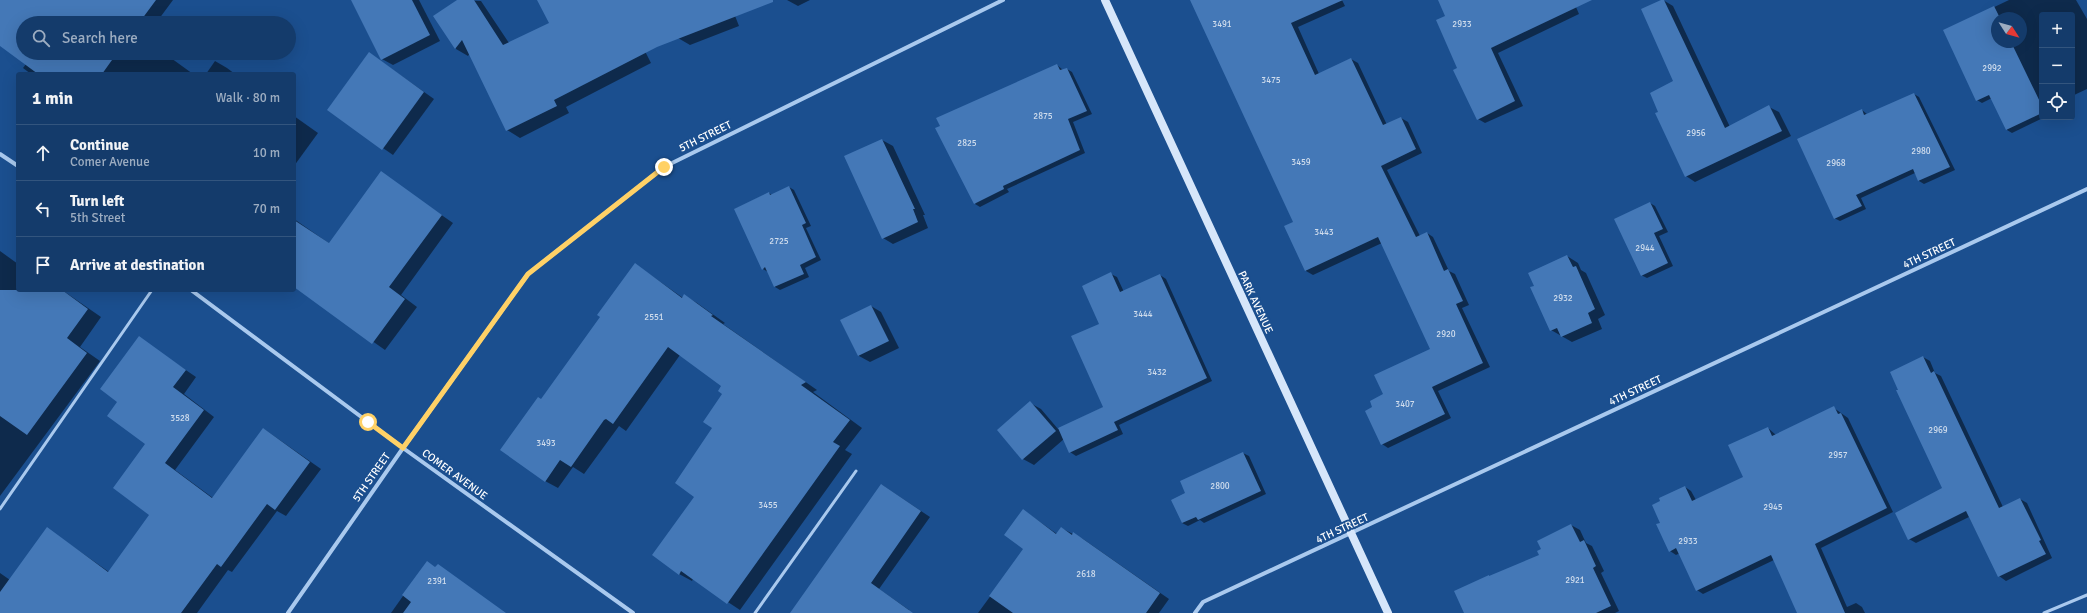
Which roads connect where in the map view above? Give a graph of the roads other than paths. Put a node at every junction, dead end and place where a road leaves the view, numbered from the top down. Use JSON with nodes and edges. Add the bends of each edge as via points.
{"nodes":[{"id":1,"x":1003,"y":0,"type":"edge"},
{"id":2,"x":1105,"y":0,"type":"edge"},
{"id":3,"x":0,"y":154,"type":"edge"},
{"id":4,"x":16,"y":165,"type":"edge"},
{"id":5,"x":2087,"y":188,"type":"edge"},
{"id":6,"x":151,"y":292,"type":"edge"},
{"id":7,"x":194,"y":292,"type":"edge"},
{"id":8,"x":403,"y":448,"type":"junction"},
{"id":9,"x":856,"y":471,"type":"dead end"},
{"id":10,"x":0,"y":509,"type":"edge"},
{"id":11,"x":1350,"y":534,"type":"junction"},
{"id":12,"x":2087,"y":595,"type":"edge"},
{"id":13,"x":288,"y":613,"type":"edge"},
{"id":14,"x":633,"y":613,"type":"edge"},
{"id":15,"x":755,"y":613,"type":"edge"},
{"id":16,"x":1195,"y":613,"type":"edge"},
{"id":17,"x":1388,"y":613,"type":"edge"},
{"id":18,"x":2044,"y":613,"type":"edge"}],
"edges":[{"from":1,"to":8,"type":"street","name":"5TH STREET","via":[[664,167],[528,274]]},
{"from":2,"to":11,"type":"street","name":"PARK AVENUE"},
{"from":3,"to":4,"type":"street"},
{"from":5,"to":11,"type":"street","name":"4TH STREET"},
{"from":6,"to":10,"type":"lane"},
{"from":7,"to":8,"type":"street","name":"COMER AVENUE"},
{"from":8,"to":13,"type":"street","name":"5TH STREET"},
{"from":8,"to":14,"type":"street","name":"COMER AVENUE"},
{"from":9,"to":15,"type":"lane"},
{"from":11,"to":16,"type":"street","name":"4TH STREET","via":[[1203,602]]},
{"from":11,"to":17,"type":"street","name":"PARK AVENUE"},
{"from":12,"to":18,"type":"lane"}]}
